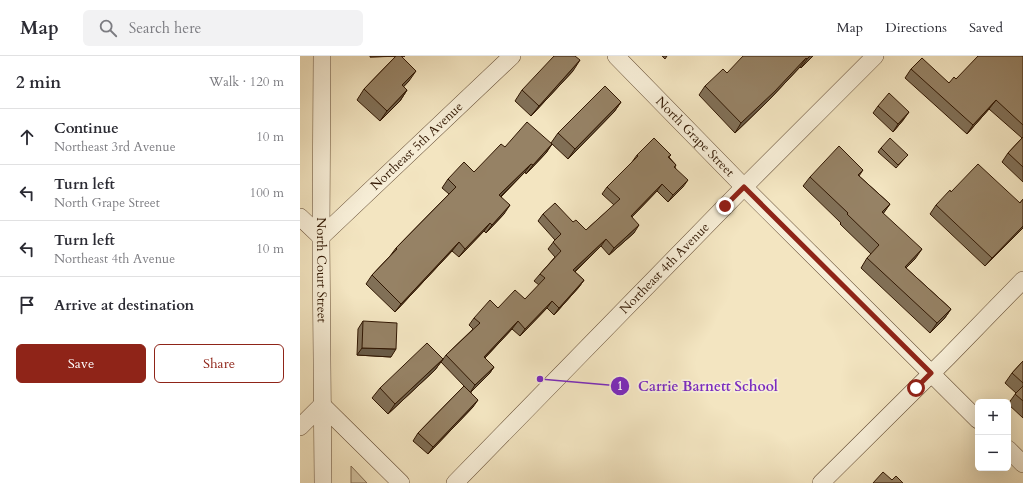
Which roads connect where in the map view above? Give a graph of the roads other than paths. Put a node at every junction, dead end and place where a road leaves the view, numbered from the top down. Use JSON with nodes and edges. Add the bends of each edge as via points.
{"nodes":[{"id":1,"x":322,"y":56,"type":"edge"},
{"id":2,"x":512,"y":56,"type":"edge"},
{"id":3,"x":616,"y":56,"type":"edge"},
{"id":4,"x":875,"y":56,"type":"edge"},
{"id":5,"x":744,"y":187,"type":"junction"},
{"id":6,"x":300,"y":217,"type":"edge"},
{"id":7,"x":321,"y":237,"type":"junction"},
{"id":8,"x":1023,"y":280,"type":"edge"},
{"id":9,"x":931,"y":373,"type":"junction"},
{"id":10,"x":322,"y":405,"type":"junction"},
{"id":11,"x":975,"y":417,"type":"edge"},
{"id":12,"x":300,"y":427,"type":"edge"},
{"id":13,"x":1011,"y":453,"type":"edge"},
{"id":14,"x":1023,"y":464,"type":"edge"},
{"id":15,"x":323,"y":483,"type":"edge"},
{"id":16,"x":401,"y":483,"type":"edge"},
{"id":17,"x":455,"y":483,"type":"edge"},
{"id":18,"x":821,"y":483,"type":"edge"}],
"edges":[{"from":1,"to":7,"type":"street","name":"North Court Street"},
{"from":2,"to":7,"type":"street","name":"Northeast 5th Avenue"},
{"from":3,"to":5,"type":"street","name":"North Grape Street"},
{"from":4,"to":5,"type":"street","name":"Northeast 4th Avenue"},
{"from":5,"to":9,"type":"street","name":"North Grape Street"},
{"from":5,"to":17,"type":"street","name":"Northeast 4th Avenue"},
{"from":6,"to":7,"type":"street"},
{"from":7,"to":10,"type":"street","name":"North Court Street"},
{"from":8,"to":9,"type":"street"},
{"from":9,"to":11,"type":"street","name":"North Grape Street"},
{"from":9,"to":18,"type":"street"},
{"from":10,"to":12,"type":"street"},
{"from":10,"to":15,"type":"street","name":"North Court Street"},
{"from":10,"to":16,"type":"street"},
{"from":13,"to":14,"type":"street"}]}
